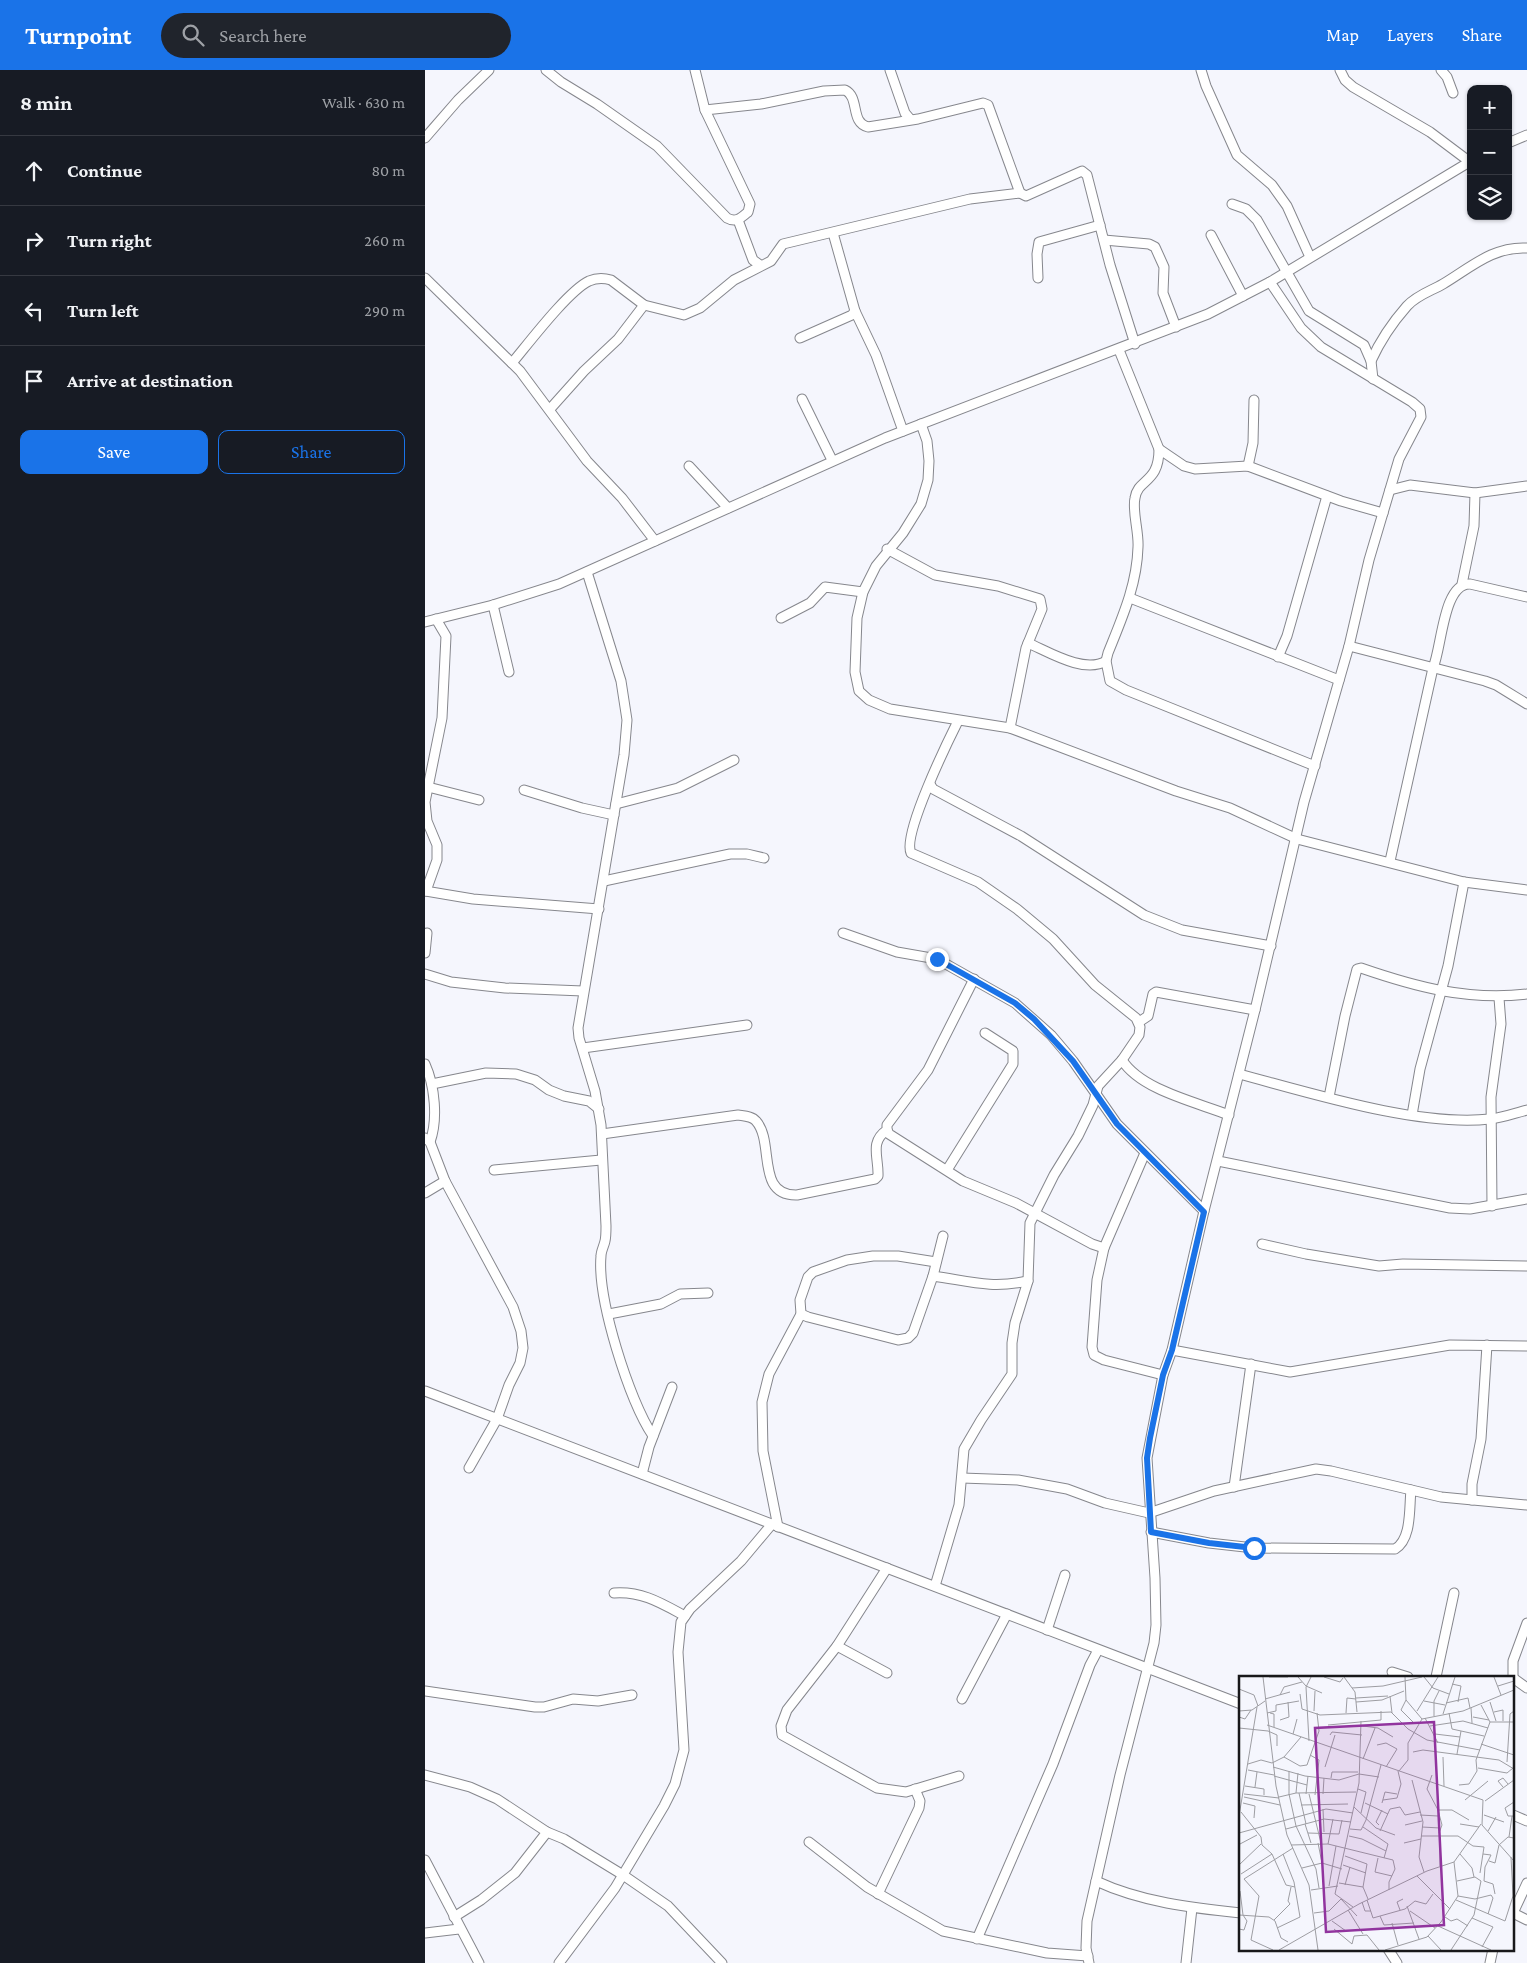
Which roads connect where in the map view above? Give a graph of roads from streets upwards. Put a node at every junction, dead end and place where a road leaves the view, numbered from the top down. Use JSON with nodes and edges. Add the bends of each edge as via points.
{"nodes":[{"id":1,"x":489,"y":70,"type":"edge"},
{"id":2,"x":546,"y":70,"type":"edge"},
{"id":3,"x":695,"y":70,"type":"edge"},
{"id":4,"x":890,"y":70,"type":"edge"},
{"id":5,"x":1201,"y":70,"type":"edge"},
{"id":6,"x":1340,"y":70,"type":"edge"},
{"id":7,"x":1441,"y":70,"type":"edge"},
{"id":8,"x":1453,"y":93,"type":"dead end"},
{"id":9,"x":705,"y":110,"type":"junction"},
{"id":10,"x":910,"y":119,"type":"junction"},
{"id":11,"x":1527,"y":135,"type":"edge"},
{"id":12,"x":425,"y":138,"type":"edge"},
{"id":13,"x":1512,"y":141,"type":"edge"},
{"id":14,"x":1467,"y":158,"type":"edge"},
{"id":15,"x":1467,"y":163,"type":"edge"},
{"id":16,"x":1020,"y":193,"type":"junction"},
{"id":17,"x":1233,"y":204,"type":"dead end"},
{"id":18,"x":738,"y":220,"type":"junction"},
{"id":19,"x":1100,"y":225,"type":"junction"},
{"id":20,"x":833,"y":233,"type":"junction"},
{"id":21,"x":1211,"y":235,"type":"dead end"},
{"id":22,"x":1104,"y":240,"type":"junction"},
{"id":23,"x":1527,"y":248,"type":"edge"},
{"id":24,"x":1310,"y":257,"type":"junction"},
{"id":25,"x":760,"y":265,"type":"junction"},
{"id":26,"x":1286,"y":272,"type":"junction"},
{"id":27,"x":425,"y":278,"type":"edge"},
{"id":28,"x":1038,"y":278,"type":"dead end"},
{"id":29,"x":1270,"y":282,"type":"junction"},
{"id":30,"x":1243,"y":296,"type":"junction"},
{"id":31,"x":644,"y":305,"type":"junction"},
{"id":32,"x":855,"y":311,"type":"junction"},
{"id":33,"x":1176,"y":327,"type":"junction"},
{"id":34,"x":800,"y":338,"type":"dead end"},
{"id":35,"x":1380,"y":340,"type":"junction"},
{"id":36,"x":1135,"y":344,"type":"junction"},
{"id":37,"x":1364,"y":345,"type":"junction"},
{"id":38,"x":1119,"y":350,"type":"junction"},
{"id":39,"x":1371,"y":361,"type":"junction"},
{"id":40,"x":512,"y":363,"type":"junction"},
{"id":41,"x":1373,"y":379,"type":"junction"},
{"id":42,"x":802,"y":400,"type":"dead end"},
{"id":43,"x":1253,"y":400,"type":"dead end"},
{"id":44,"x":550,"y":409,"type":"junction"},
{"id":45,"x":921,"y":424,"type":"junction"},
{"id":46,"x":903,"y":431,"type":"junction"},
{"id":47,"x":1159,"y":449,"type":"junction"},
{"id":48,"x":832,"y":460,"type":"junction"},
{"id":49,"x":1173,"y":460,"type":"junction"},
{"id":50,"x":1159,"y":464,"type":"junction"},
{"id":51,"x":689,"y":466,"type":"dead end"},
{"id":52,"x":1248,"y":466,"type":"junction"},
{"id":53,"x":1395,"y":474,"type":"junction"},
{"id":54,"x":1410,"y":485,"type":"junction"},
{"id":55,"x":1527,"y":486,"type":"edge"},
{"id":56,"x":1390,"y":490,"type":"junction"},
{"id":57,"x":1475,"y":493,"type":"junction"},
{"id":58,"x":1327,"y":496,"type":"junction"},
{"id":59,"x":728,"y":508,"type":"junction"},
{"id":60,"x":1383,"y":513,"type":"junction"},
{"id":61,"x":655,"y":541,"type":"junction"},
{"id":62,"x":887,"y":549,"type":"junction"},
{"id":63,"x":587,"y":572,"type":"junction"},
{"id":64,"x":1462,"y":584,"type":"junction"},
{"id":65,"x":863,"y":592,"type":"junction"},
{"id":66,"x":1527,"y":597,"type":"edge"},
{"id":67,"x":1130,"y":598,"type":"junction"},
{"id":68,"x":493,"y":605,"type":"junction"},
{"id":69,"x":781,"y":618,"type":"dead end"},
{"id":70,"x":436,"y":619,"type":"junction"},
{"id":71,"x":425,"y":622,"type":"edge"},
{"id":72,"x":1028,"y":643,"type":"junction"},
{"id":73,"x":1349,"y":646,"type":"junction"},
{"id":74,"x":1278,"y":657,"type":"junction"},
{"id":75,"x":1106,"y":661,"type":"junction"},
{"id":76,"x":1433,"y":668,"type":"junction"},
{"id":77,"x":509,"y":672,"type":"dead end"},
{"id":78,"x":1339,"y":680,"type":"junction"},
{"id":79,"x":1527,"y":704,"type":"edge"},
{"id":80,"x":957,"y":721,"type":"junction"},
{"id":81,"x":1010,"y":728,"type":"junction"},
{"id":82,"x":734,"y":760,"type":"dead end"},
{"id":83,"x":1315,"y":766,"type":"junction"},
{"id":84,"x":929,"y":784,"type":"junction"},
{"id":85,"x":428,"y":787,"type":"junction"},
{"id":86,"x":524,"y":790,"type":"dead end"},
{"id":87,"x":479,"y":800,"type":"dead end"},
{"id":88,"x":616,"y":804,"type":"junction"},
{"id":89,"x":614,"y":815,"type":"junction"},
{"id":90,"x":1297,"y":839,"type":"junction"},
{"id":91,"x":764,"y":858,"type":"dead end"},
{"id":92,"x":1389,"y":861,"type":"junction"},
{"id":93,"x":603,"y":881,"type":"junction"},
{"id":94,"x":1463,"y":882,"type":"junction"},
{"id":95,"x":1527,"y":890,"type":"edge"},
{"id":96,"x":425,"y":891,"type":"edge"},
{"id":97,"x":599,"y":908,"type":"junction"},
{"id":98,"x":427,"y":932,"type":"dead end"},
{"id":99,"x":843,"y":933,"type":"dead end"},
{"id":100,"x":1271,"y":946,"type":"junction"},
{"id":101,"x":425,"y":954,"type":"edge"},
{"id":102,"x":425,"y":974,"type":"edge"},
{"id":103,"x":974,"y":979,"type":"junction"},
{"id":104,"x":583,"y":991,"type":"junction"},
{"id":105,"x":1440,"y":991,"type":"junction"},
{"id":106,"x":1527,"y":994,"type":"edge"},
{"id":107,"x":1499,"y":998,"type":"junction"},
{"id":108,"x":1255,"y":1010,"type":"junction"},
{"id":109,"x":1139,"y":1022,"type":"junction"},
{"id":110,"x":747,"y":1025,"type":"dead end"},
{"id":111,"x":985,"y":1033,"type":"dead end"},
{"id":112,"x":583,"y":1048,"type":"junction"},
{"id":113,"x":1122,"y":1060,"type":"junction"},
{"id":114,"x":425,"y":1064,"type":"edge"},
{"id":115,"x":1239,"y":1074,"type":"junction"},
{"id":116,"x":432,"y":1084,"type":"junction"},
{"id":117,"x":1095,"y":1093,"type":"junction"},
{"id":118,"x":1329,"y":1097,"type":"junction"},
{"id":119,"x":599,"y":1109,"type":"junction"},
{"id":120,"x":1527,"y":1110,"type":"edge"},
{"id":121,"x":1229,"y":1115,"type":"junction"},
{"id":122,"x":1412,"y":1115,"type":"junction"},
{"id":123,"x":1492,"y":1120,"type":"junction"},
{"id":124,"x":887,"y":1130,"type":"junction"},
{"id":125,"x":602,"y":1134,"type":"junction"},
{"id":126,"x":428,"y":1140,"type":"edge"},
{"id":127,"x":1145,"y":1153,"type":"junction"},
{"id":128,"x":601,"y":1160,"type":"junction"},
{"id":129,"x":1218,"y":1161,"type":"junction"},
{"id":130,"x":495,"y":1170,"type":"dead end"},
{"id":131,"x":947,"y":1170,"type":"junction"},
{"id":132,"x":445,"y":1181,"type":"junction"},
{"id":133,"x":425,"y":1193,"type":"edge"},
{"id":134,"x":1527,"y":1199,"type":"edge"},
{"id":135,"x":1492,"y":1206,"type":"junction"},
{"id":136,"x":1034,"y":1212,"type":"junction"},
{"id":137,"x":1204,"y":1212,"type":"junction"},
{"id":138,"x":943,"y":1236,"type":"dead end"},
{"id":139,"x":1262,"y":1244,"type":"dead end"},
{"id":140,"x":1104,"y":1248,"type":"junction"},
{"id":141,"x":936,"y":1262,"type":"junction"},
{"id":142,"x":1527,"y":1266,"type":"edge"},
{"id":143,"x":933,"y":1276,"type":"junction"},
{"id":144,"x":1028,"y":1281,"type":"junction"},
{"id":145,"x":708,"y":1293,"type":"dead end"},
{"id":146,"x":609,"y":1314,"type":"junction"},
{"id":147,"x":801,"y":1314,"type":"junction"},
{"id":148,"x":1487,"y":1345,"type":"junction"},
{"id":149,"x":1527,"y":1346,"type":"edge"},
{"id":150,"x":1172,"y":1350,"type":"junction"},
{"id":151,"x":1251,"y":1364,"type":"junction"},
{"id":152,"x":1163,"y":1375,"type":"junction"},
{"id":153,"x":672,"y":1387,"type":"dead end"},
{"id":154,"x":425,"y":1391,"type":"edge"},
{"id":155,"x":497,"y":1418,"type":"junction"},
{"id":156,"x":653,"y":1436,"type":"junction"},
{"id":157,"x":469,"y":1468,"type":"dead end"},
{"id":158,"x":642,"y":1474,"type":"junction"},
{"id":159,"x":961,"y":1478,"type":"junction"},
{"id":160,"x":1234,"y":1487,"type":"junction"},
{"id":161,"x":1411,"y":1490,"type":"junction"},
{"id":162,"x":1472,"y":1500,"type":"junction"},
{"id":163,"x":1527,"y":1505,"type":"edge"},
{"id":164,"x":1149,"y":1513,"type":"junction"},
{"id":165,"x":775,"y":1526,"type":"junction"},
{"id":166,"x":1151,"y":1532,"type":"junction"},
{"id":167,"x":887,"y":1568,"type":"junction"},
{"id":168,"x":1065,"y":1575,"type":"dead end"},
{"id":169,"x":935,"y":1586,"type":"junction"},
{"id":170,"x":614,"y":1593,"type":"dead end"},
{"id":171,"x":1454,"y":1594,"type":"dead end"},
{"id":172,"x":1007,"y":1614,"type":"junction"},
{"id":173,"x":685,"y":1616,"type":"junction"},
{"id":174,"x":1527,"y":1623,"type":"edge"},
{"id":175,"x":1047,"y":1630,"type":"junction"},
{"id":176,"x":837,"y":1646,"type":"junction"},
{"id":177,"x":1098,"y":1650,"type":"junction"},
{"id":178,"x":1149,"y":1669,"type":"junction"},
{"id":179,"x":1392,"y":1672,"type":"dead end"},
{"id":180,"x":887,"y":1673,"type":"dead end"},
{"id":181,"x":1405,"y":1676,"type":"edge"},
{"id":182,"x":1436,"y":1676,"type":"edge"},
{"id":183,"x":1513,"y":1676,"type":"edge"},
{"id":184,"x":1515,"y":1679,"type":"edge"},
{"id":185,"x":1527,"y":1688,"type":"edge"},
{"id":186,"x":425,"y":1691,"type":"edge"},
{"id":187,"x":632,"y":1695,"type":"dead end"},
{"id":188,"x":962,"y":1699,"type":"dead end"},
{"id":189,"x":1239,"y":1703,"type":"edge"},
{"id":190,"x":425,"y":1775,"type":"edge"},
{"id":191,"x":959,"y":1776,"type":"dead end"},
{"id":192,"x":915,"y":1789,"type":"junction"},
{"id":193,"x":1515,"y":1816,"type":"edge"},
{"id":194,"x":1527,"y":1821,"type":"edge"},
{"id":195,"x":547,"y":1832,"type":"junction"},
{"id":196,"x":809,"y":1842,"type":"dead end"},
{"id":197,"x":425,"y":1860,"type":"edge"},
{"id":198,"x":623,"y":1875,"type":"junction"},
{"id":199,"x":1096,"y":1880,"type":"junction"},
{"id":200,"x":1527,"y":1883,"type":"edge"},
{"id":201,"x":878,"y":1894,"type":"junction"},
{"id":202,"x":1515,"y":1905,"type":"edge"},
{"id":203,"x":1192,"y":1908,"type":"junction"},
{"id":204,"x":1239,"y":1913,"type":"edge"},
{"id":205,"x":1515,"y":1914,"type":"edge"},
{"id":206,"x":454,"y":1917,"type":"junction"},
{"id":207,"x":1527,"y":1920,"type":"edge"},
{"id":208,"x":459,"y":1929,"type":"junction"},
{"id":209,"x":425,"y":1933,"type":"edge"},
{"id":210,"x":977,"y":1939,"type":"junction"},
{"id":211,"x":1389,"y":1950,"type":"edge"},
{"id":212,"x":1493,"y":1950,"type":"edge"},
{"id":213,"x":1088,"y":1959,"type":"edge"},
{"id":214,"x":479,"y":1963,"type":"edge"},
{"id":215,"x":559,"y":1963,"type":"edge"},
{"id":216,"x":722,"y":1963,"type":"edge"},
{"id":217,"x":1186,"y":1963,"type":"edge"},
{"id":218,"x":1397,"y":1963,"type":"edge"},
{"id":219,"x":1490,"y":1963,"type":"edge"}],
"edges":[{"from":1,"to":12,"type":"street"},
{"from":2,"to":18,"type":"street","via":[[657,146],[727,218]]},
{"from":3,"to":9,"type":"street"},
{"from":4,"to":10,"type":"street"},
{"from":5,"to":24,"type":"street","via":[[1237,155],[1273,186],[1287,206]]},
{"from":6,"to":14,"type":"street","via":[[1353,87],[1430,132]]},
{"from":7,"to":8,"type":"street"},
{"from":9,"to":10,"type":"street","via":[[845,90],[851,94],[862,126]]},
{"from":9,"to":18,"type":"street","via":[[750,204],[748,212]]},
{"from":10,"to":16,"type":"street","via":[[979,103],[988,105]]},
{"from":11,"to":13,"type":"street"},
{"from":15,"to":24,"type":"street"},
{"from":16,"to":19,"type":"street","via":[[1026,196],[1085,171]]},
{"from":16,"to":20,"type":"street","via":[[970,199]]},
{"from":17,"to":26,"type":"street","via":[[1251,212]]},
{"from":18,"to":25,"type":"street","via":[[753,260]]},
{"from":19,"to":22,"type":"street"},
{"from":19,"to":28,"type":"street","via":[[1039,242]]},
{"from":20,"to":25,"type":"street","via":[[783,244],[771,261]]},
{"from":20,"to":32,"type":"street"},
{"from":21,"to":30,"type":"street"},
{"from":22,"to":33,"type":"street","via":[[1155,247],[1162,257],[1163,293]]},
{"from":22,"to":36,"type":"street"},
{"from":23,"to":35,"type":"street","via":[[1503,250],[1486,256],[1419,296]]},
{"from":24,"to":26,"type":"street"},
{"from":25,"to":31,"type":"street","via":[[689,314],[678,315]]},
{"from":26,"to":29,"type":"street"},
{"from":26,"to":37,"type":"street","via":[[1309,311]]},
{"from":27,"to":40,"type":"street"},
{"from":29,"to":30,"type":"street"},
{"from":29,"to":41,"type":"street","via":[[1309,337],[1341,361]]},
{"from":30,"to":33,"type":"street"},
{"from":31,"to":40,"type":"street","via":[[611,280],[589,281],[551,316]]},
{"from":31,"to":44,"type":"street","via":[[618,339]]},
{"from":32,"to":34,"type":"street"},
{"from":32,"to":46,"type":"street","via":[[875,354]]},
{"from":33,"to":36,"type":"street"},
{"from":35,"to":37,"type":"street"},
{"from":35,"to":39,"type":"street"},
{"from":36,"to":38,"type":"street"},
{"from":37,"to":39,"type":"street"},
{"from":38,"to":45,"type":"street"},
{"from":38,"to":47,"type":"street"},
{"from":39,"to":41,"type":"street"},
{"from":40,"to":44,"type":"street"},
{"from":41,"to":53,"type":"street","via":[[1421,409],[1421,417],[1399,459]]},
{"from":42,"to":48,"type":"street"},
{"from":43,"to":52,"type":"street","via":[[1253,443]]},
{"from":44,"to":61,"type":"street","via":[[587,461],[622,498]]},
{"from":45,"to":46,"type":"street"},
{"from":45,"to":62,"type":"street","via":[[927,441],[928,480],[921,504],[911,521]]},
{"from":46,"to":48,"type":"street"},
{"from":47,"to":49,"type":"street"},
{"from":47,"to":50,"type":"street"},
{"from":48,"to":59,"type":"street"},
{"from":49,"to":50,"type":"street"},
{"from":49,"to":52,"type":"street","via":[[1195,469]]},
{"from":50,"to":67,"type":"street","via":[[1135,497],[1138,549]]},
{"from":51,"to":59,"type":"street"},
{"from":52,"to":58,"type":"street"},
{"from":53,"to":54,"type":"street"},
{"from":53,"to":56,"type":"street"},
{"from":54,"to":56,"type":"street"},
{"from":54,"to":57,"type":"street"},
{"from":55,"to":57,"type":"street"},
{"from":56,"to":60,"type":"street"},
{"from":57,"to":64,"type":"street","via":[[1474,526]]},
{"from":58,"to":60,"type":"street"},
{"from":58,"to":74,"type":"street"},
{"from":59,"to":61,"type":"street"},
{"from":60,"to":73,"type":"street"},
{"from":61,"to":63,"type":"street"},
{"from":62,"to":65,"type":"street"},
{"from":62,"to":72,"type":"street","via":[[935,575],[1035,596],[1042,609]]},
{"from":63,"to":68,"type":"street"},
{"from":63,"to":88,"type":"street","via":[[621,682],[627,720]]},
{"from":64,"to":66,"type":"street"},
{"from":64,"to":76,"type":"street","via":[[1450,600]]},
{"from":65,"to":69,"type":"street","via":[[825,587],[810,603]]},
{"from":65,"to":80,"type":"street","via":[[854,654],[859,690],[869,700],[890,709]]},
{"from":67,"to":74,"type":"street"},
{"from":67,"to":75,"type":"street"},
{"from":68,"to":70,"type":"street"},
{"from":68,"to":77,"type":"street"},
{"from":70,"to":71,"type":"street"},
{"from":70,"to":85,"type":"street","via":[[445,636],[442,718]]},
{"from":72,"to":75,"type":"street","via":[[1087,666]]},
{"from":72,"to":81,"type":"street"},
{"from":73,"to":76,"type":"street"},
{"from":73,"to":78,"type":"street"},
{"from":74,"to":78,"type":"street"},
{"from":75,"to":83,"type":"street","via":[[1107,675],[1114,684]]},
{"from":76,"to":79,"type":"street","via":[[1496,685]]},
{"from":76,"to":92,"type":"street"},
{"from":78,"to":83,"type":"street"},
{"from":80,"to":81,"type":"street"},
{"from":80,"to":84,"type":"street"},
{"from":81,"to":90,"type":"street","via":[[1230,808]]},
{"from":82,"to":88,"type":"street","via":[[678,788]]},
{"from":83,"to":90,"type":"street"},
{"from":84,"to":100,"type":"street","via":[[1021,836],[1144,915],[1182,930]]},
{"from":84,"to":109,"type":"street","via":[[910,845],[911,853],[978,882],[1017,909],[1053,939],[1095,985]]},
{"from":85,"to":87,"type":"street"},
{"from":85,"to":96,"type":"street","via":[[426,812],[437,852]]},
{"from":86,"to":89,"type":"street"},
{"from":88,"to":89,"type":"street"},
{"from":89,"to":93,"type":"street"},
{"from":90,"to":92,"type":"street"},
{"from":90,"to":100,"type":"street"},
{"from":91,"to":93,"type":"street","via":[[730,854]]},
{"from":92,"to":94,"type":"street"},
{"from":93,"to":97,"type":"street"},
{"from":94,"to":95,"type":"street"},
{"from":94,"to":105,"type":"street","via":[[1449,966]]},
{"from":96,"to":97,"type":"street","via":[[473,899]]},
{"from":97,"to":104,"type":"street"},
{"from":98,"to":101,"type":"street"},
{"from":99,"to":103,"type":"street","via":[[897,952],[937,959]]},
{"from":100,"to":108,"type":"street"},
{"from":102,"to":104,"type":"street","via":[[451,982],[505,988]]},
{"from":103,"to":117,"type":"street","via":[[1015,1003],[1034,1019],[1073,1061]]},
{"from":103,"to":124,"type":"street","via":[[928,1070],[887,1125]]},
{"from":104,"to":112,"type":"street","via":[[578,1028]]},
{"from":105,"to":107,"type":"street"},
{"from":105,"to":118,"type":"street","via":[[1357,969]]},
{"from":105,"to":122,"type":"street"},
{"from":106,"to":107,"type":"street"},
{"from":107,"to":123,"type":"street","via":[[1501,1024],[1491,1097]]},
{"from":108,"to":109,"type":"street","via":[[1156,992],[1148,1016]]},
{"from":108,"to":115,"type":"street"},
{"from":109,"to":113,"type":"street","via":[[1139,1035]]},
{"from":110,"to":112,"type":"street"},
{"from":111,"to":131,"type":"street","via":[[1013,1051],[1013,1064]]},
{"from":112,"to":119,"type":"street"},
{"from":113,"to":117,"type":"street"},
{"from":113,"to":121,"type":"street","via":[[1129,1071],[1149,1084]]},
{"from":114,"to":116,"type":"street"},
{"from":115,"to":118,"type":"street"},
{"from":115,"to":121,"type":"street"},
{"from":116,"to":119,"type":"street","via":[[486,1072],[516,1074],[564,1096],[589,1101]]},
{"from":116,"to":126,"type":"street","via":[[434,1124]]},
{"from":117,"to":127,"type":"street","via":[[1117,1124]]},
{"from":117,"to":136,"type":"street","via":[[1093,1105],[1078,1136]]},
{"from":118,"to":122,"type":"street"},
{"from":119,"to":125,"type":"street"},
{"from":120,"to":123,"type":"street"},
{"from":121,"to":129,"type":"street"},
{"from":122,"to":123,"type":"street"},
{"from":123,"to":135,"type":"street"},
{"from":124,"to":125,"type":"street","via":[[876,1141],[879,1169],[875,1179],[786,1195],[779,1192],[773,1183],[761,1131],[757,1121],[751,1117],[738,1115],[694,1120]]},
{"from":124,"to":131,"type":"street"},
{"from":125,"to":128,"type":"street"},
{"from":126,"to":132,"type":"street"},
{"from":127,"to":137,"type":"street"},
{"from":127,"to":140,"type":"street"},
{"from":128,"to":130,"type":"street"},
{"from":128,"to":146,"type":"street","via":[[606,1226],[601,1255]]},
{"from":129,"to":135,"type":"street","via":[[1450,1208]]},
{"from":129,"to":137,"type":"street"},
{"from":131,"to":136,"type":"street","via":[[963,1181]]},
{"from":132,"to":133,"type":"street"},
{"from":132,"to":155,"type":"street","via":[[513,1307],[521,1331],[523,1348],[520,1363]]},
{"from":134,"to":135,"type":"street"},
{"from":136,"to":140,"type":"street"},
{"from":136,"to":144,"type":"street","via":[[1028,1234]]},
{"from":137,"to":150,"type":"street"},
{"from":138,"to":141,"type":"street"},
{"from":139,"to":142,"type":"street","via":[[1379,1266]]},
{"from":140,"to":152,"type":"street","via":[[1097,1280],[1094,1355]]},
{"from":141,"to":143,"type":"street"},
{"from":141,"to":147,"type":"street","via":[[873,1256],[847,1260],[813,1272],[800,1300]]},
{"from":143,"to":144,"type":"street","via":[[973,1284]]},
{"from":143,"to":147,"type":"street","via":[[913,1333],[908,1338],[898,1340]]},
{"from":144,"to":159,"type":"street","via":[[1015,1323],[1012,1374],[968,1442],[962,1458]]},
{"from":145,"to":146,"type":"street","via":[[680,1294],[661,1304]]},
{"from":146,"to":156,"type":"street","via":[[624,1375]]},
{"from":147,"to":165,"type":"street","via":[[769,1374],[762,1402],[763,1451]]},
{"from":148,"to":149,"type":"street"},
{"from":148,"to":151,"type":"street","via":[[1450,1345],[1305,1371],[1290,1372]]},
{"from":148,"to":162,"type":"street","via":[[1481,1439]]},
{"from":150,"to":151,"type":"street"},
{"from":150,"to":152,"type":"street"},
{"from":151,"to":160,"type":"street"},
{"from":152,"to":164,"type":"street","via":[[1147,1458]]},
{"from":153,"to":156,"type":"street"},
{"from":154,"to":155,"type":"street"},
{"from":155,"to":157,"type":"street"},
{"from":155,"to":158,"type":"street"},
{"from":156,"to":158,"type":"street"},
{"from":158,"to":165,"type":"street"},
{"from":159,"to":164,"type":"street","via":[[1018,1480],[1067,1489]]},
{"from":159,"to":169,"type":"street","via":[[959,1505]]},
{"from":160,"to":161,"type":"street","via":[[1316,1470]]},
{"from":160,"to":164,"type":"street"},
{"from":161,"to":162,"type":"street"},
{"from":161,"to":166,"type":"street","via":[[1406,1537],[1395,1550],[1254,1548]]},
{"from":162,"to":163,"type":"street"},
{"from":164,"to":166,"type":"street"},
{"from":165,"to":167,"type":"street"},
{"from":165,"to":173,"type":"street"},
{"from":166,"to":178,"type":"street","via":[[1156,1625]]},
{"from":167,"to":169,"type":"street"},
{"from":167,"to":176,"type":"street"},
{"from":168,"to":175,"type":"street"},
{"from":169,"to":172,"type":"street"},
{"from":170,"to":173,"type":"street","via":[[638,1593]]},
{"from":171,"to":182,"type":"street"},
{"from":172,"to":175,"type":"street"},
{"from":172,"to":188,"type":"street"},
{"from":173,"to":198,"type":"street","via":[[679,1629],[678,1652],[682,1761],[664,1806]]},
{"from":174,"to":183,"type":"street","via":[[1513,1662]]},
{"from":175,"to":177,"type":"street"},
{"from":176,"to":180,"type":"street"},
{"from":176,"to":192,"type":"street","via":[[787,1710],[781,1726],[782,1735],[877,1788],[906,1792]]},
{"from":177,"to":178,"type":"street"},
{"from":177,"to":210,"type":"street","via":[[1053,1764]]},
{"from":178,"to":189,"type":"street"},
{"from":178,"to":199,"type":"street"},
{"from":179,"to":181,"type":"street"},
{"from":184,"to":185,"type":"street"},
{"from":186,"to":187,"type":"street","via":[[535,1707],[573,1699],[598,1701]]},
{"from":190,"to":195,"type":"street","via":[[470,1787],[497,1799]]},
{"from":191,"to":192,"type":"street"},
{"from":192,"to":201,"type":"street","via":[[919,1808]]},
{"from":193,"to":194,"type":"street"},
{"from":195,"to":198,"type":"street"},
{"from":195,"to":206,"type":"street","via":[[515,1873]]},
{"from":196,"to":201,"type":"street"},
{"from":197,"to":206,"type":"street"},
{"from":198,"to":215,"type":"street"},
{"from":198,"to":216,"type":"street","via":[[668,1906]]},
{"from":199,"to":203,"type":"street"},
{"from":199,"to":213,"type":"street","via":[[1086,1934]]},
{"from":200,"to":202,"type":"street"},
{"from":201,"to":210,"type":"street","via":[[935,1927]]},
{"from":203,"to":204,"type":"street"},
{"from":203,"to":217,"type":"street"},
{"from":205,"to":207,"type":"street"},
{"from":206,"to":208,"type":"street"},
{"from":208,"to":209,"type":"street"},
{"from":208,"to":214,"type":"street"},
{"from":210,"to":213,"type":"street"},
{"from":211,"to":218,"type":"street"},
{"from":212,"to":219,"type":"street"}]}
